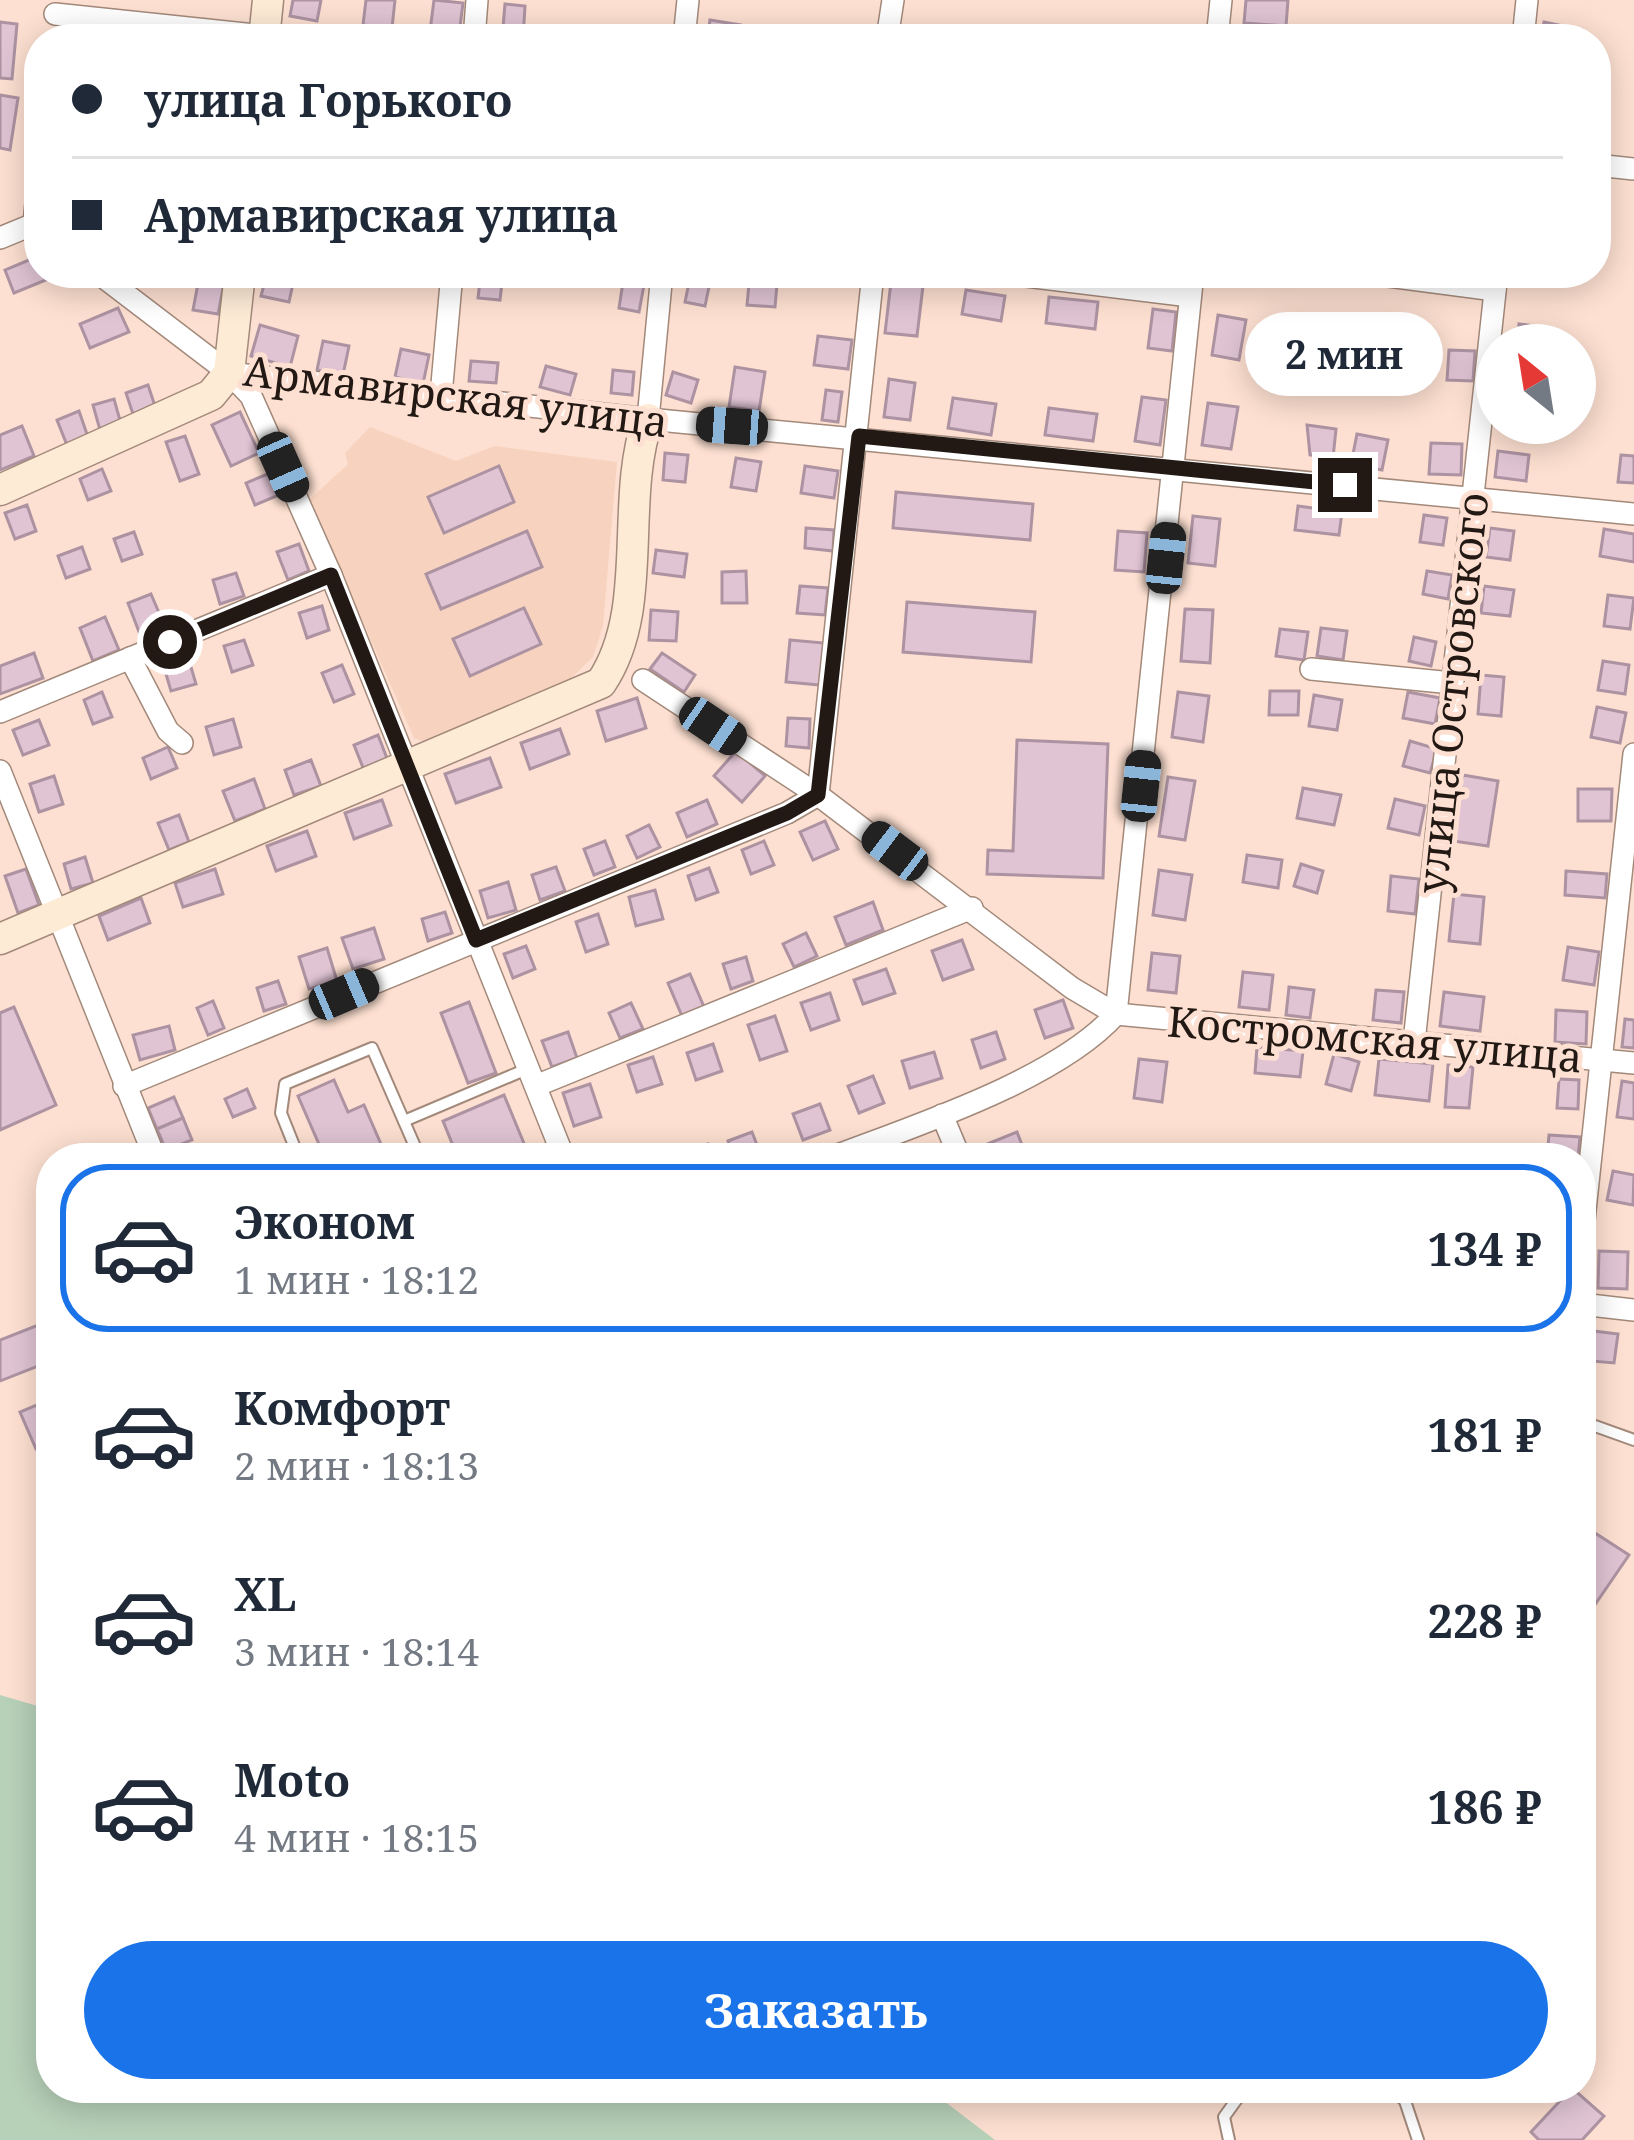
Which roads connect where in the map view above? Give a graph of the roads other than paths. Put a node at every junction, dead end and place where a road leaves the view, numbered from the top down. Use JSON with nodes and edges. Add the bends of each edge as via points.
{"nodes":[{"id":1,"x":56,"y":7,"type":"edge"},
{"id":2,"x":176,"y":24,"type":"edge"},
{"id":3,"x":118,"y":288,"type":"edge"},
{"id":4,"x":238,"y":288,"type":"edge"},
{"id":5,"x":451,"y":288,"type":"edge"},
{"id":6,"x":661,"y":288,"type":"edge"},
{"id":7,"x":872,"y":288,"type":"edge"},
{"id":8,"x":1191,"y":288,"type":"edge"},
{"id":9,"x":1495,"y":288,"type":"edge"},
{"id":10,"x":229,"y":373,"type":"junction"},
{"id":11,"x":441,"y":395,"type":"junction"},
{"id":12,"x":648,"y":419,"type":"junction"},
{"id":13,"x":859,"y":436,"type":"junction"},
{"id":14,"x":1175,"y":467,"type":"junction"},
{"id":15,"x":0,"y":490,"type":"edge"},
{"id":16,"x":1472,"y":498,"type":"junction"},
{"id":17,"x":1634,"y":514,"type":"edge"},
{"id":18,"x":331,"y":575,"type":"junction"},
{"id":19,"x":130,"y":658,"type":"junction"},
{"id":20,"x":1311,"y":669,"type":"dead end"},
{"id":21,"x":644,"y":680,"type":"dead end"},
{"id":22,"x":1452,"y":683,"type":"junction"},
{"id":23,"x":0,"y":712,"type":"edge"},
{"id":24,"x":182,"y":743,"type":"dead end"},
{"id":25,"x":1634,"y":754,"type":"edge"},
{"id":26,"x":405,"y":768,"type":"junction"},
{"id":27,"x":0,"y":771,"type":"edge"},
{"id":28,"x":818,"y":795,"type":"junction"},
{"id":29,"x":972,"y":908,"type":"junction"},
{"id":30,"x":57,"y":916,"type":"junction"},
{"id":31,"x":0,"y":939,"type":"edge"},
{"id":32,"x":476,"y":940,"type":"junction"},
{"id":33,"x":1116,"y":1014,"type":"junction"},
{"id":34,"x":1414,"y":1042,"type":"junction"},
{"id":35,"x":1600,"y":1059,"type":"junction"},
{"id":36,"x":1634,"y":1063,"type":"edge"},
{"id":37,"x":534,"y":1077,"type":"junction"},
{"id":38,"x":124,"y":1086,"type":"junction"},
{"id":39,"x":942,"y":1115,"type":"junction"},
{"id":40,"x":404,"y":1121,"type":"junction"},
{"id":41,"x":148,"y":1143,"type":"edge"},
{"id":42,"x":292,"y":1143,"type":"edge"},
{"id":43,"x":414,"y":1143,"type":"edge"},
{"id":44,"x":558,"y":1143,"type":"edge"},
{"id":45,"x":884,"y":1143,"type":"edge"},
{"id":46,"x":954,"y":1143,"type":"edge"},
{"id":47,"x":1592,"y":1143,"type":"edge"},
{"id":48,"x":1596,"y":1306,"type":"edge"},
{"id":49,"x":1634,"y":1310,"type":"edge"},
{"id":50,"x":1596,"y":1426,"type":"edge"},
{"id":51,"x":1634,"y":1440,"type":"edge"},
{"id":52,"x":1234,"y":2103,"type":"edge"},
{"id":53,"x":1406,"y":2103,"type":"edge"},
{"id":54,"x":1229,"y":2140,"type":"edge"},
{"id":55,"x":1418,"y":2140,"type":"edge"}],
"edges":[{"from":1,"to":2,"type":"street"},
{"from":3,"to":10,"type":"street","name":"Армавирская улица"},
{"from":4,"to":10,"type":"street"},
{"from":5,"to":11,"type":"street"},
{"from":6,"to":12,"type":"street"},
{"from":7,"to":13,"type":"street"},
{"from":8,"to":14,"type":"street"},
{"from":9,"to":16,"type":"street","name":"улица Островского"},
{"from":10,"to":11,"type":"street","name":"Армавирская улица"},
{"from":10,"to":15,"type":"street","via":[[211,395]]},
{"from":10,"to":18,"type":"street","via":[[251,396]]},
{"from":11,"to":12,"type":"street","name":"Армавирская улица"},
{"from":12,"to":13,"type":"street","name":"Армавирская улица"},
{"from":12,"to":26,"type":"street","via":[[636,454],[624,631],[601,683]]},
{"from":13,"to":14,"type":"street","name":"Армавирская улица"},
{"from":13,"to":28,"type":"street"},
{"from":14,"to":16,"type":"street","name":"Армавирская улица"},
{"from":14,"to":33,"type":"street"},
{"from":16,"to":17,"type":"street","name":"Армавирская улица"},
{"from":16,"to":22,"type":"street","name":"улица Островского"},
{"from":18,"to":19,"type":"street"},
{"from":18,"to":26,"type":"street"},
{"from":19,"to":23,"type":"street"},
{"from":19,"to":24,"type":"street"},
{"from":20,"to":22,"type":"street"},
{"from":21,"to":28,"type":"street"},
{"from":22,"to":34,"type":"street","name":"улица Островского"},
{"from":25,"to":35,"type":"street"},
{"from":26,"to":30,"type":"street"},
{"from":26,"to":32,"type":"street"},
{"from":27,"to":30,"type":"street"},
{"from":28,"to":29,"type":"street"},
{"from":28,"to":32,"type":"street"},
{"from":29,"to":33,"type":"street"},
{"from":29,"to":37,"type":"street"},
{"from":30,"to":31,"type":"street"},
{"from":30,"to":38,"type":"street"},
{"from":32,"to":37,"type":"street"},
{"from":32,"to":38,"type":"street"},
{"from":33,"to":34,"type":"street","name":"Костромская улица"},
{"from":33,"to":39,"type":"street","via":[[1090,1042]]},
{"from":34,"to":35,"type":"street","name":"Костромская улица"},
{"from":35,"to":36,"type":"street","name":"Костромская улица"},
{"from":35,"to":47,"type":"street"},
{"from":37,"to":40,"type":"lane"},
{"from":37,"to":44,"type":"street"},
{"from":38,"to":41,"type":"street"},
{"from":39,"to":45,"type":"street"},
{"from":39,"to":46,"type":"street"},
{"from":40,"to":42,"type":"lane","via":[[367,1048],[285,1084],[280,1113]]},
{"from":40,"to":43,"type":"lane"},
{"from":48,"to":49,"type":"street"},
{"from":50,"to":51,"type":"lane"},
{"from":52,"to":54,"type":"lane","via":[[1224,2117]]},
{"from":53,"to":55,"type":"lane"}]}
